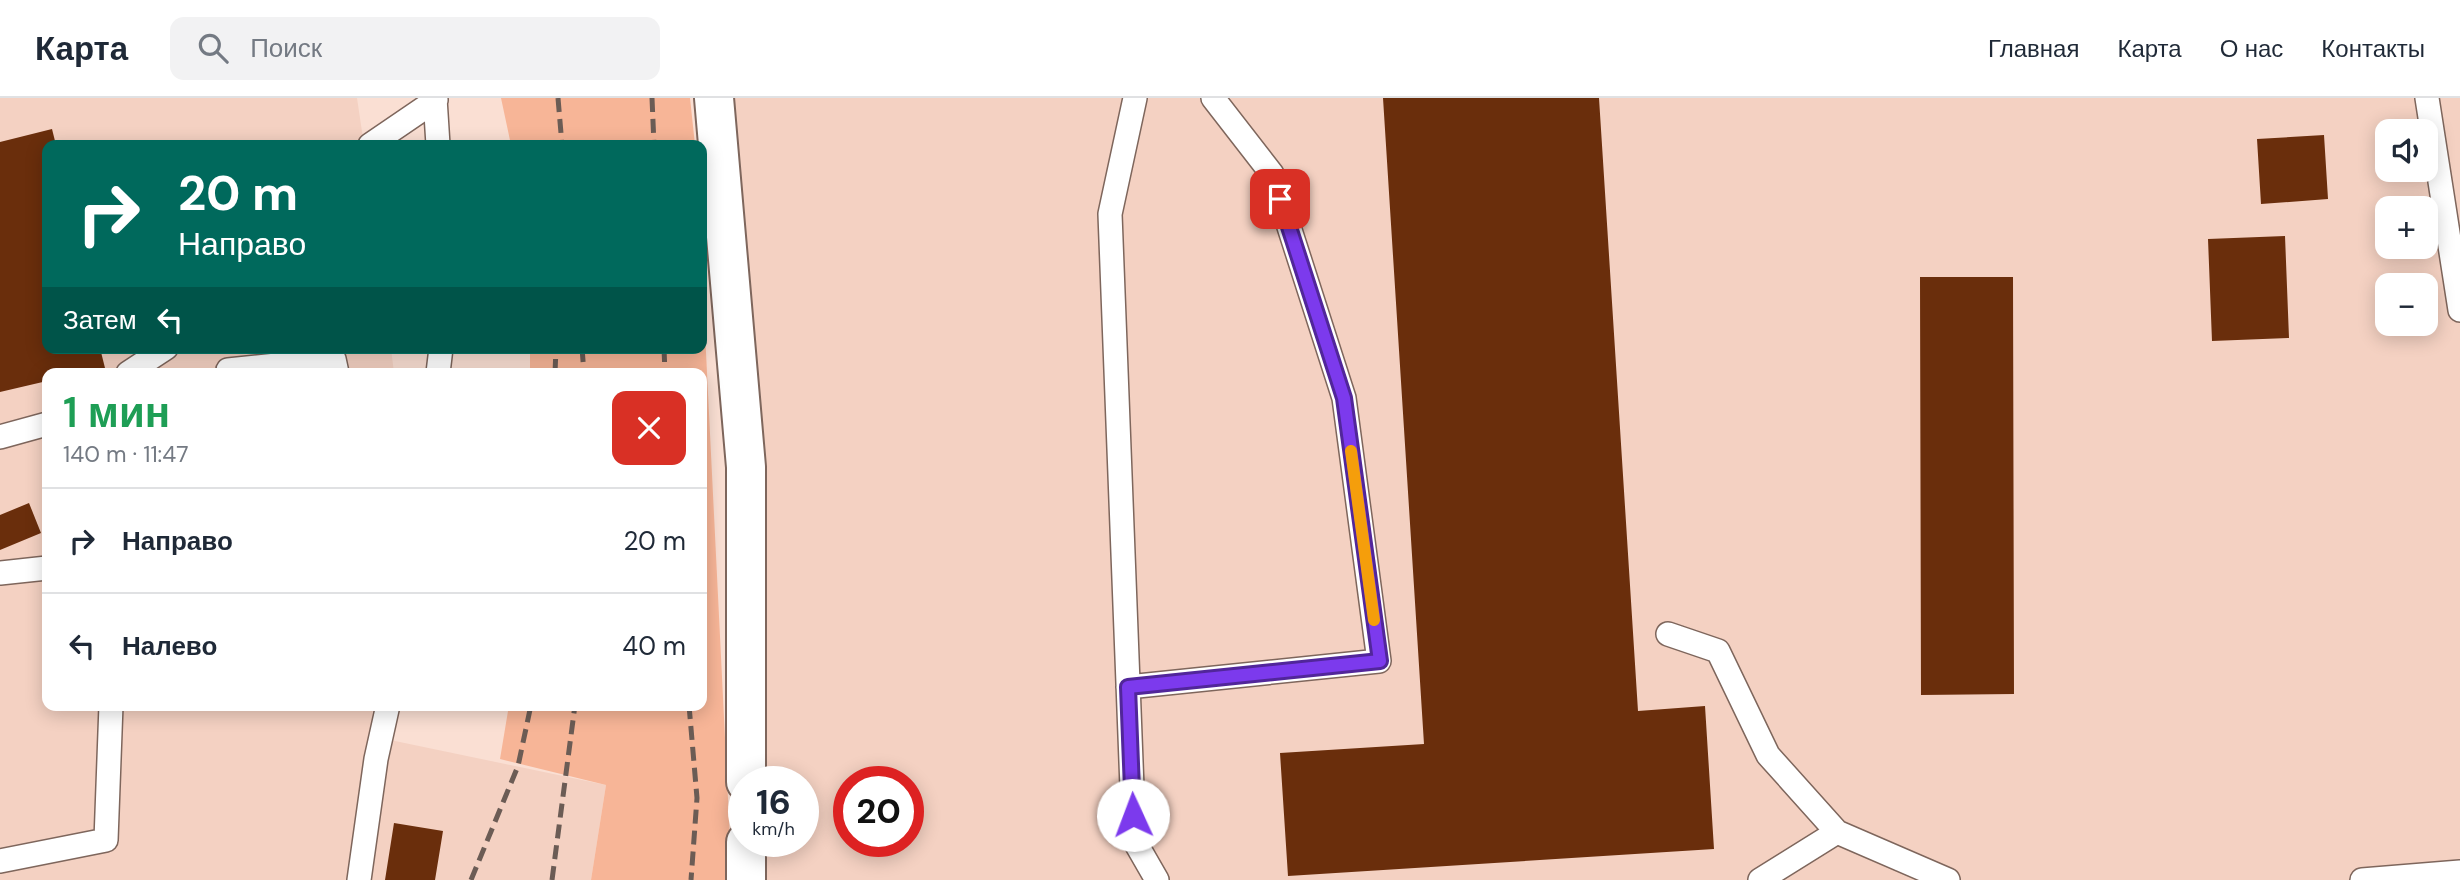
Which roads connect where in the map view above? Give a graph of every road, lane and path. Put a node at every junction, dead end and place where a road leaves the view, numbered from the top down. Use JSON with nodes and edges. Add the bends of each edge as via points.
{"nodes":[{"id":1,"x":714,"y":98,"type":"edge"},
{"id":2,"x":1135,"y":98,"type":"edge"},
{"id":3,"x":1213,"y":98,"type":"edge"},
{"id":4,"x":2427,"y":98,"type":"edge"},
{"id":5,"x":435,"y":99,"type":"edge"},
{"id":6,"x":377,"y":140,"type":"edge"},
{"id":7,"x":438,"y":140,"type":"edge"},
{"id":8,"x":2460,"y":310,"type":"edge"},
{"id":9,"x":157,"y":354,"type":"edge"},
{"id":10,"x":136,"y":368,"type":"edge"},
{"id":11,"x":247,"y":368,"type":"edge"},
{"id":12,"x":336,"y":368,"type":"edge"},
{"id":13,"x":42,"y":426,"type":"edge"},
{"id":14,"x":0,"y":437,"type":"edge"},
{"id":15,"x":42,"y":569,"type":"edge"},
{"id":16,"x":0,"y":573,"type":"edge"},
{"id":17,"x":1668,"y":634,"type":"dead end"},
{"id":18,"x":1128,"y":687,"type":"junction"},
{"id":19,"x":111,"y":711,"type":"edge"},
{"id":20,"x":387,"y":711,"type":"edge"},
{"id":21,"x":746,"y":766,"type":"edge"},
{"id":22,"x":1837,"y":832,"type":"junction"},
{"id":23,"x":746,"y":857,"type":"edge"},
{"id":24,"x":0,"y":861,"type":"edge"},
{"id":25,"x":2460,"y":872,"type":"edge"},
{"id":26,"x":359,"y":880,"type":"edge"},
{"id":27,"x":746,"y":880,"type":"edge"},
{"id":28,"x":1157,"y":880,"type":"edge"},
{"id":29,"x":1760,"y":880,"type":"edge"},
{"id":30,"x":1948,"y":880,"type":"edge"},
{"id":31,"x":2362,"y":880,"type":"edge"}],
"edges":[{"from":1,"to":21,"type":"street","via":[[746,467]]},
{"from":2,"to":18,"type":"lane","via":[[1110,214]]},
{"from":3,"to":18,"type":"lane","via":[[1272,174],[1344,398],[1380,661]]},
{"from":4,"to":8,"type":"lane"},
{"from":5,"to":6,"type":"lane"},
{"from":5,"to":7,"type":"lane"},
{"from":9,"to":10,"type":"lane"},
{"from":11,"to":12,"type":"lane","via":[[334,359]]},
{"from":13,"to":14,"type":"lane"},
{"from":15,"to":16,"type":"lane"},
{"from":17,"to":22,"type":"lane","via":[[1718,651],[1768,755]]},
{"from":18,"to":28,"type":"lane","via":[[1133,841]]},
{"from":19,"to":24,"type":"lane","via":[[106,840]]},
{"from":20,"to":26,"type":"lane"},
{"from":22,"to":29,"type":"lane"},
{"from":22,"to":30,"type":"lane"},
{"from":23,"to":27,"type":"street"},
{"from":25,"to":31,"type":"lane"}]}
